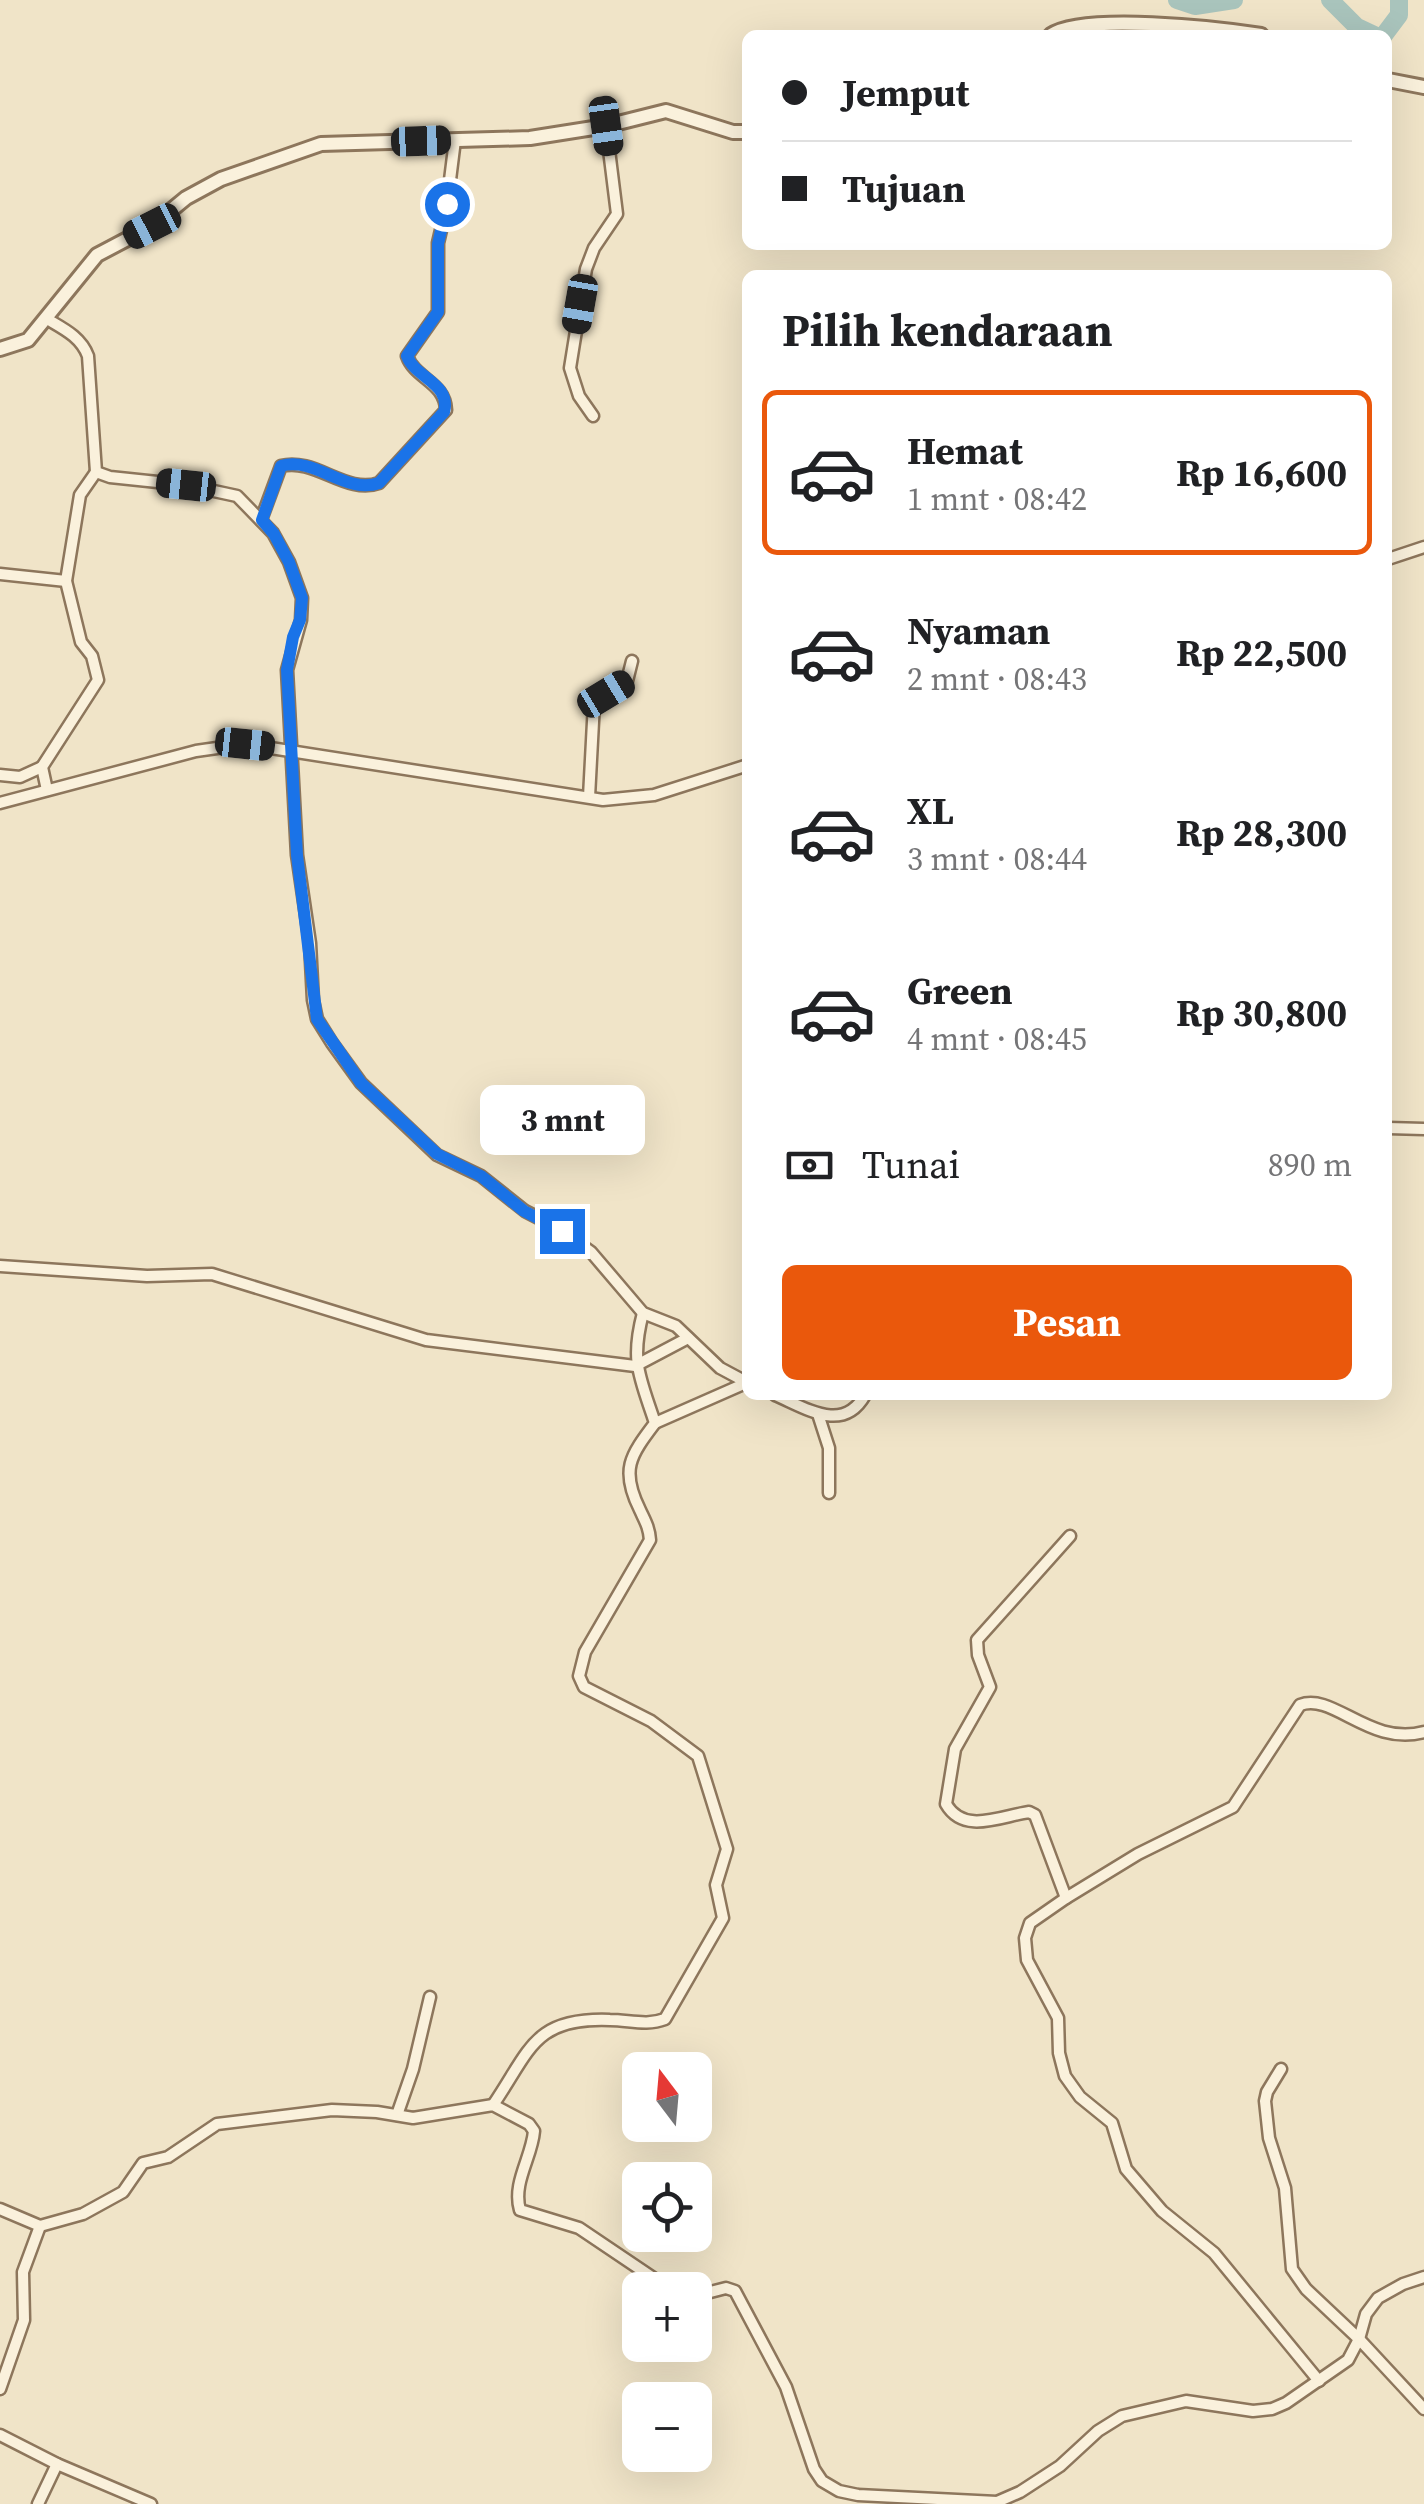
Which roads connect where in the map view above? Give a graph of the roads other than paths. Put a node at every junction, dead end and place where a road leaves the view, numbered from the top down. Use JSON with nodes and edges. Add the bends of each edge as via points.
{"nodes":[{"id":1,"x":1060,"y":30,"type":"edge"},
{"id":2,"x":1153,"y":30,"type":"edge"},
{"id":3,"x":1193,"y":30,"type":"edge"},
{"id":4,"x":1229,"y":30,"type":"edge"},
{"id":5,"x":1392,"y":81,"type":"edge"},
{"id":6,"x":1424,"y":87,"type":"edge"},
{"id":7,"x":606,"y":126,"type":"junction"},
{"id":8,"x":742,"y":132,"type":"edge"},
{"id":9,"x":454,"y":140,"type":"junction"},
{"id":10,"x":47,"y":319,"type":"junction"},
{"id":11,"x":0,"y":349,"type":"edge"},
{"id":12,"x":594,"y":416,"type":"dead end"},
{"id":13,"x":96,"y":472,"type":"junction"},
{"id":14,"x":262,"y":520,"type":"junction"},
{"id":15,"x":1424,"y":547,"type":"edge"},
{"id":16,"x":1392,"y":558,"type":"edge"},
{"id":17,"x":0,"y":574,"type":"edge"},
{"id":18,"x":66,"y":581,"type":"junction"},
{"id":19,"x":632,"y":661,"type":"dead end"},
{"id":20,"x":293,"y":749,"type":"junction"},
{"id":21,"x":742,"y":766,"type":"edge"},
{"id":22,"x":42,"y":767,"type":"junction"},
{"id":23,"x":0,"y":775,"type":"edge"},
{"id":24,"x":47,"y":790,"type":"junction"},
{"id":25,"x":588,"y":797,"type":"junction"},
{"id":26,"x":0,"y":803,"type":"edge"},
{"id":27,"x":1392,"y":1128,"type":"edge"},
{"id":28,"x":1424,"y":1129,"type":"edge"},
{"id":29,"x":0,"y":1266,"type":"edge"},
{"id":30,"x":643,"y":1313,"type":"junction"},
{"id":31,"x":688,"y":1338,"type":"junction"},
{"id":32,"x":635,"y":1366,"type":"junction"},
{"id":33,"x":742,"y":1380,"type":"edge"},
{"id":34,"x":742,"y":1385,"type":"edge"},
{"id":35,"x":786,"y":1400,"type":"edge"},
{"id":36,"x":861,"y":1400,"type":"edge"},
{"id":37,"x":818,"y":1414,"type":"junction"},
{"id":38,"x":655,"y":1423,"type":"junction"},
{"id":39,"x":829,"y":1493,"type":"dead end"},
{"id":40,"x":1070,"y":1536,"type":"dead end"},
{"id":41,"x":1424,"y":1732,"type":"edge"},
{"id":42,"x":1066,"y":1898,"type":"junction"},
{"id":43,"x":430,"y":1998,"type":"dead end"},
{"id":44,"x":1282,"y":2068,"type":"dead end"},
{"id":45,"x":492,"y":2105,"type":"junction"},
{"id":46,"x":397,"y":2116,"type":"junction"},
{"id":47,"x":0,"y":2209,"type":"edge"},
{"id":48,"x":40,"y":2226,"type":"junction"},
{"id":49,"x":644,"y":2272,"type":"edge"},
{"id":50,"x":1424,"y":2276,"type":"edge"},
{"id":51,"x":712,"y":2292,"type":"edge"},
{"id":52,"x":1359,"y":2338,"type":"junction"},
{"id":53,"x":1319,"y":2381,"type":"junction"},
{"id":54,"x":0,"y":2389,"type":"edge"},
{"id":55,"x":1424,"y":2408,"type":"edge"},
{"id":56,"x":0,"y":2435,"type":"edge"},
{"id":57,"x":57,"y":2464,"type":"junction"},
{"id":58,"x":38,"y":2504,"type":"edge"},
{"id":59,"x":151,"y":2504,"type":"edge"}],
"edges":[{"from":1,"to":2,"type":"street","via":[[1092,24]]},
{"from":3,"to":4,"type":"street"},
{"from":5,"to":6,"type":"street"},
{"from":7,"to":8,"type":"street","via":[[666,111]]},
{"from":7,"to":9,"type":"street"},
{"from":7,"to":12,"type":"street","via":[[617,214],[586,270],[570,368],[578,396]]},
{"from":9,"to":10,"type":"street","via":[[321,144],[222,180],[97,255]]},
{"from":9,"to":14,"type":"street","via":[[438,244],[438,312],[407,356],[442,390],[446,410],[372,486],[301,464],[281,466]]},
{"from":10,"to":11,"type":"street","via":[[28,340]]},
{"from":10,"to":13,"type":"street","via":[[84,346]]},
{"from":13,"to":14,"type":"street","via":[[225,492]]},
{"from":13,"to":18,"type":"street","via":[[80,495]]},
{"from":14,"to":20,"type":"street","via":[[302,598],[287,670]]},
{"from":15,"to":16,"type":"street"},
{"from":17,"to":18,"type":"street"},
{"from":18,"to":22,"type":"street","via":[[98,680]]},
{"from":19,"to":25,"type":"street","via":[[628,681],[593,707]]},
{"from":20,"to":24,"type":"street","via":[[245,744],[196,750]]},
{"from":20,"to":25,"type":"street"},
{"from":20,"to":30,"type":"street","via":[[297,855],[317,1019],[361,1083],[437,1154],[481,1176],[591,1252]]},
{"from":21,"to":25,"type":"street","via":[[654,795]]},
{"from":22,"to":23,"type":"street","via":[[26,776]]},
{"from":22,"to":24,"type":"street"},
{"from":24,"to":26,"type":"street"},
{"from":27,"to":28,"type":"street"},
{"from":29,"to":32,"type":"street","via":[[212,1274],[426,1340]]},
{"from":30,"to":31,"type":"street","via":[[670,1322]]},
{"from":30,"to":32,"type":"street"},
{"from":31,"to":32,"type":"street"},
{"from":31,"to":33,"type":"street"},
{"from":32,"to":38,"type":"street"},
{"from":34,"to":38,"type":"street"},
{"from":35,"to":37,"type":"street"},
{"from":36,"to":37,"type":"street","via":[[846,1416]]},
{"from":37,"to":39,"type":"street","via":[[829,1448]]},
{"from":38,"to":45,"type":"street","via":[[628,1468],[649,1527],[648,1549],[585,1652],[578,1676],[584,1687],[651,1721],[698,1756],[727,1849],[716,1885],[723,1918],[665,2019],[554,2026],[534,2043]]},
{"from":40,"to":42,"type":"street","via":[[977,1640],[990,1687],[956,1749],[946,1800],[963,1821],[1032,1812]]},
{"from":41,"to":42,"type":"street","via":[[1388,1734],[1307,1702],[1233,1807]]},
{"from":42,"to":53,"type":"street","via":[[1037,1915],[1025,1938],[1028,1960],[1058,2018],[1065,2076],[1112,2123],[1120,2158],[1146,2196],[1214,2253]]},
{"from":43,"to":46,"type":"street"},
{"from":44,"to":52,"type":"street","via":[[1264,2102],[1285,2188],[1292,2269]]},
{"from":45,"to":46,"type":"street"},
{"from":45,"to":49,"type":"street","via":[[534,2131],[520,2210],[579,2228]]},
{"from":46,"to":48,"type":"street","via":[[332,2110],[217,2124],[168,2158],[143,2163],[108,2202]]},
{"from":47,"to":48,"type":"street"},
{"from":48,"to":54,"type":"street","via":[[22,2272],[24,2320]]},
{"from":50,"to":52,"type":"street","via":[[1378,2298]]},
{"from":51,"to":53,"type":"street","via":[[734,2291],[786,2387],[818,2475],[858,2496],[1002,2500],[1060,2466],[1122,2416],[1194,2400],[1263,2410]]},
{"from":52,"to":53,"type":"street","via":[[1348,2360]]},
{"from":52,"to":55,"type":"street"},
{"from":56,"to":57,"type":"street"},
{"from":57,"to":58,"type":"street"},
{"from":57,"to":59,"type":"street"}]}
